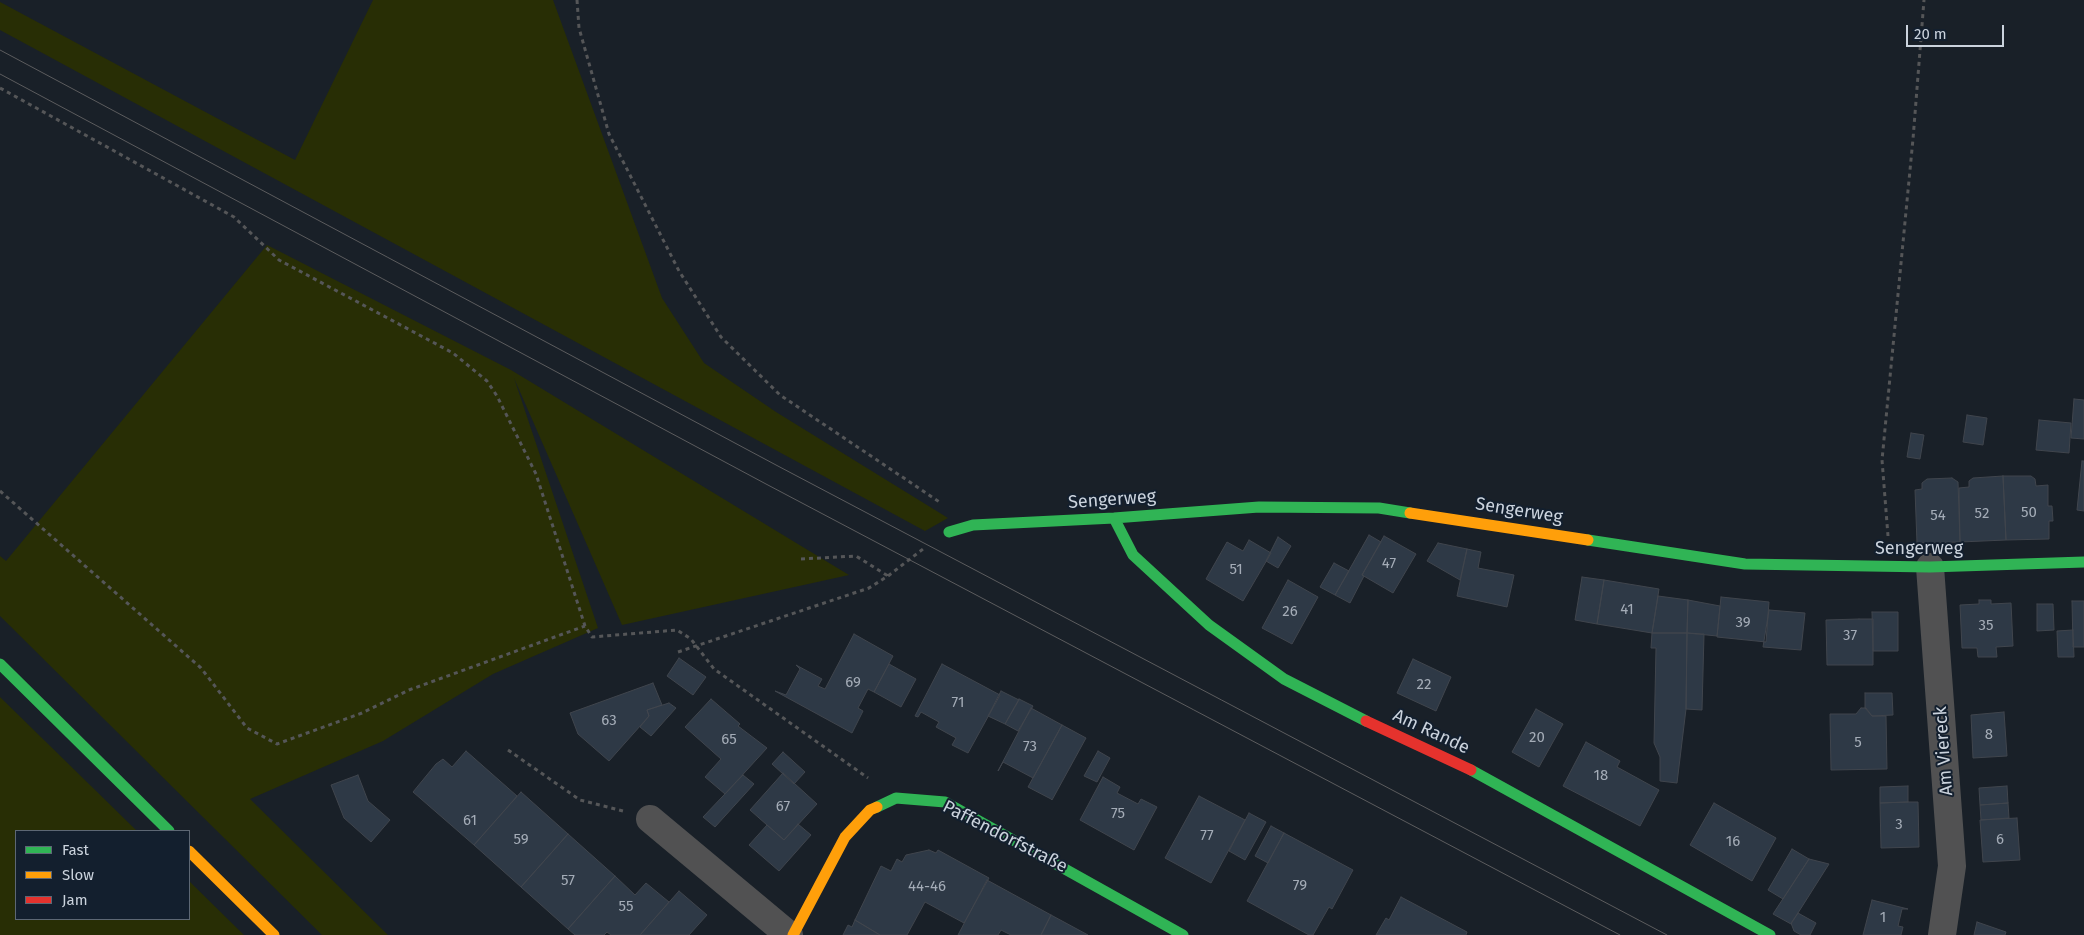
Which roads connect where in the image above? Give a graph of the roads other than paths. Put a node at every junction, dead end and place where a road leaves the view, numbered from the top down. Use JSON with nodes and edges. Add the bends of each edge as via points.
{"nodes":[{"id":1,"x":1114,"y":518,"type":"junction"},
{"id":2,"x":949,"y":532,"type":"road end"},
{"id":3,"x":2084,"y":562,"type":"edge"},
{"id":4,"x":1930,"y":567,"type":"junction"},
{"id":5,"x":0,"y":664,"type":"edge"},
{"id":6,"x":650,"y":819,"type":"road end"},
{"id":7,"x":168,"y":830,"type":"edge"},
{"id":8,"x":190,"y":852,"type":"edge"},
{"id":9,"x":274,"y":935,"type":"edge"},
{"id":10,"x":789,"y":935,"type":"edge"},
{"id":11,"x":793,"y":935,"type":"edge"},
{"id":12,"x":1183,"y":935,"type":"edge"},
{"id":13,"x":1770,"y":935,"type":"edge"},
{"id":14,"x":1942,"y":935,"type":"edge"}],
"edges":[{"from":1,"to":2,"type":"main road","name":"Sengerweg","via":[[973,525]]},
{"from":1,"to":4,"type":"main road","name":"Sengerweg","via":[[1259,507],[1379,508],[1745,564]]},
{"from":1,"to":13,"type":"main road","name":"Am Rande","via":[[1133,555],[1209,625],[1284,679],[1467,768]]},
{"from":3,"to":4,"type":"main road","name":"Sengerweg"},
{"from":4,"to":14,"type":"street","name":"Am Viereck","via":[[1952,866]]},
{"from":5,"to":7,"type":"main road"},
{"from":6,"to":10,"type":"street"},
{"from":8,"to":9,"type":"main road"},
{"from":11,"to":12,"type":"main road","name":"Paffendorfstraße","via":[[845,837],[870,810],[896,798],[945,802]]}]}
